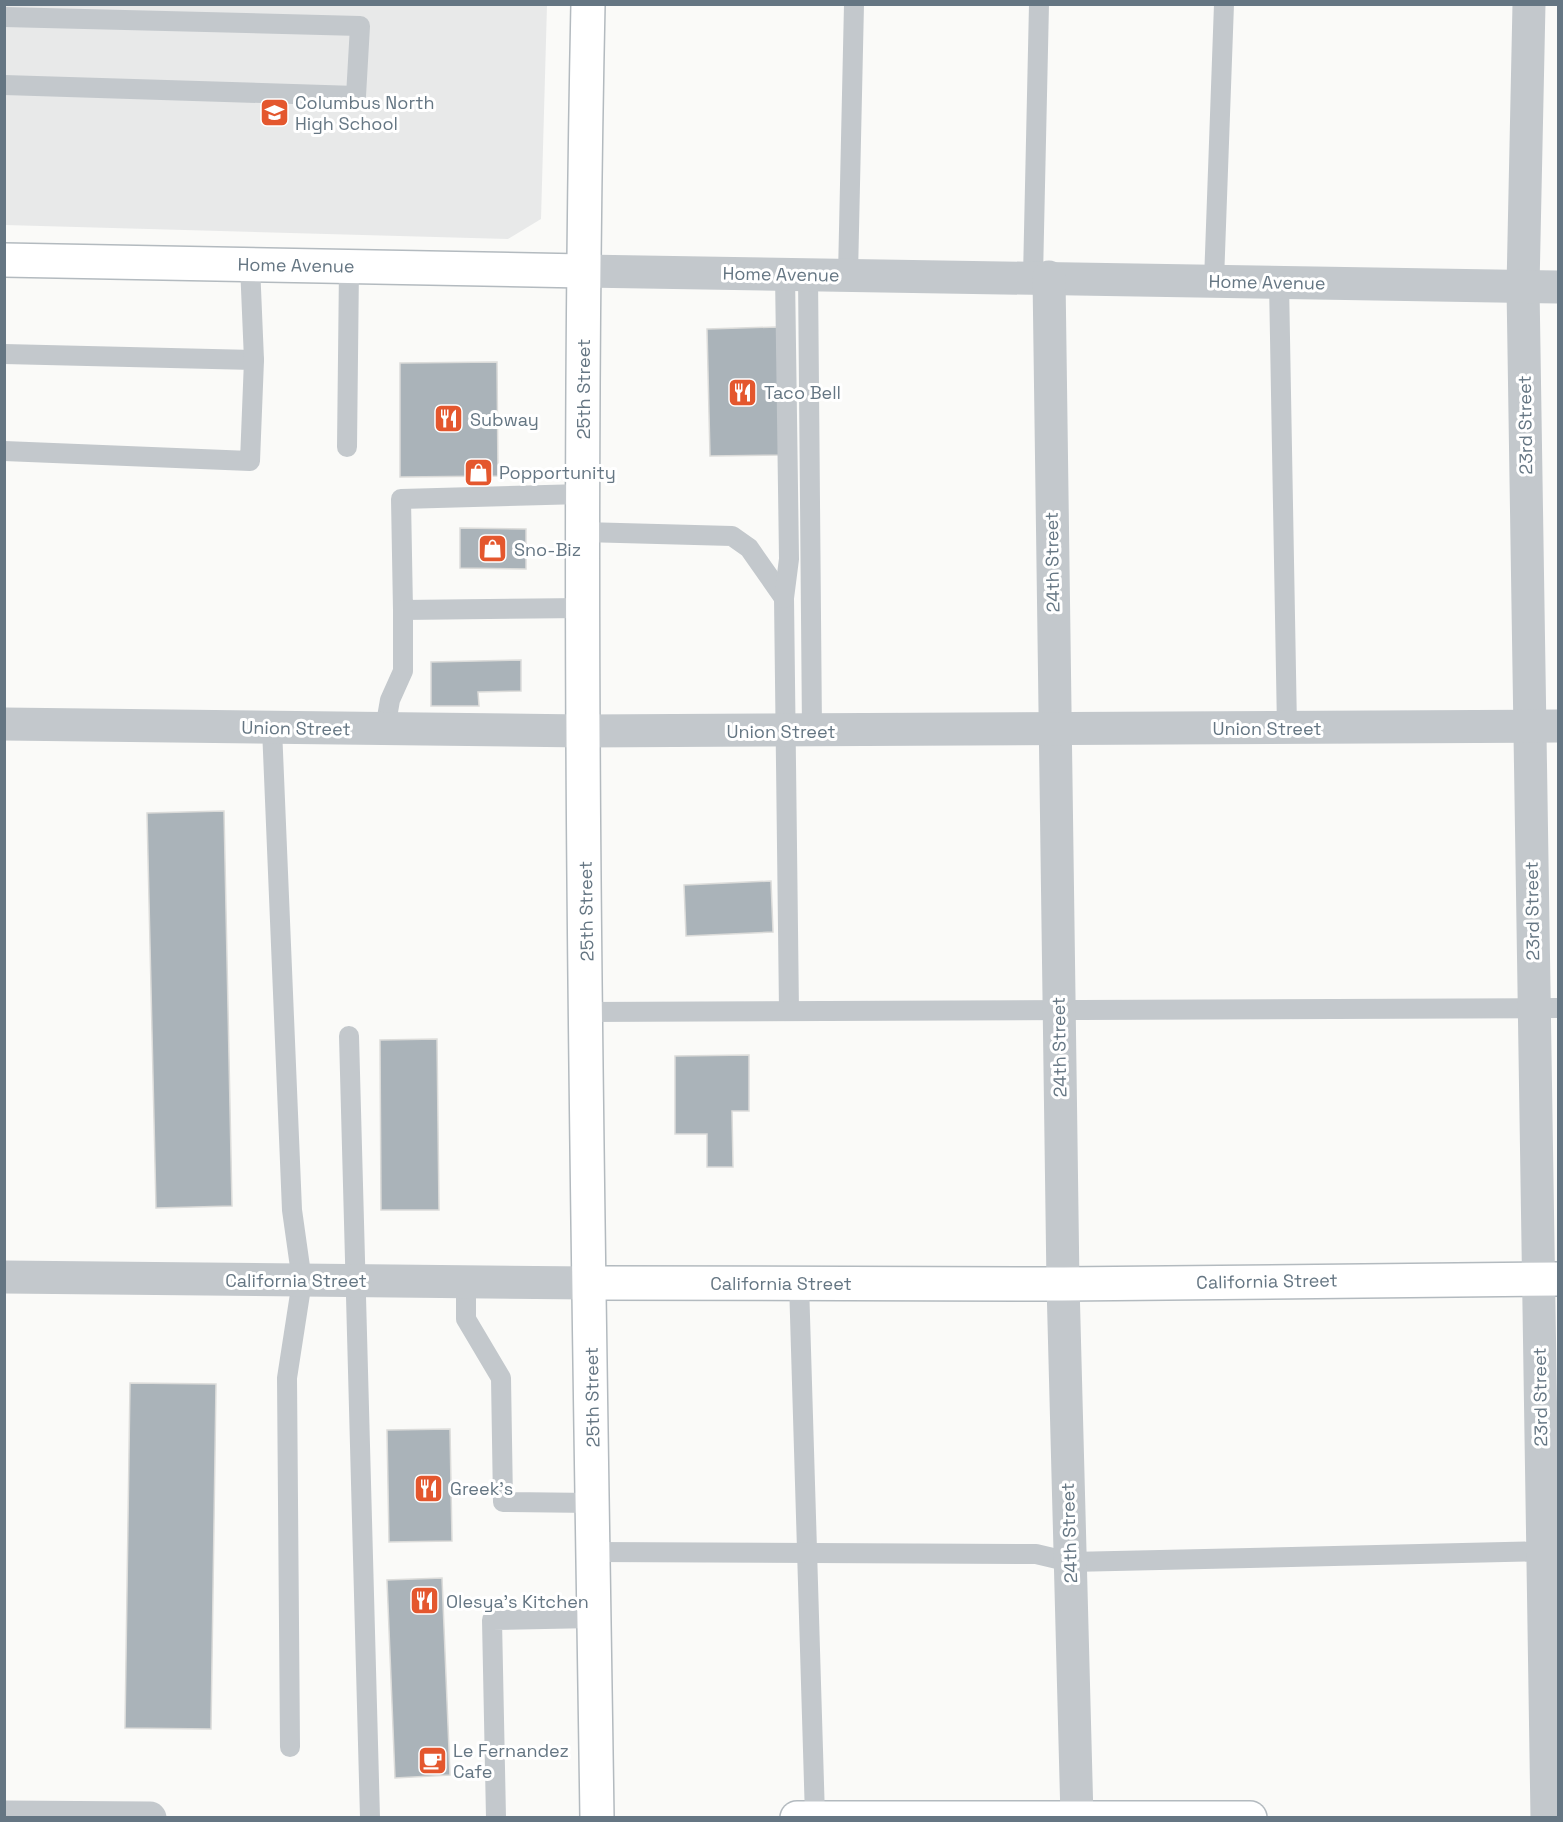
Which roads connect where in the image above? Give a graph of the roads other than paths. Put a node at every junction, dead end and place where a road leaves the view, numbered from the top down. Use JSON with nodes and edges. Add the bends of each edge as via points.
{"nodes":[{"id":1,"x":588,"y":4,"type":"edge"},
{"id":2,"x":854,"y":4,"type":"edge"},
{"id":3,"x":1039,"y":4,"type":"edge"},
{"id":4,"x":1224,"y":4,"type":"edge"},
{"id":5,"x":1529,"y":4,"type":"edge"},
{"id":6,"x":4,"y":17,"type":"edge"},
{"id":7,"x":4,"y":85,"type":"edge"},
{"id":8,"x":4,"y":260,"type":"edge"},
{"id":9,"x":250,"y":264,"type":"junction"},
{"id":10,"x":349,"y":267,"type":"junction"},
{"id":11,"x":583,"y":271,"type":"junction"},
{"id":12,"x":796,"y":274,"type":"junction"},
{"id":13,"x":848,"y":275,"type":"junction"},
{"id":14,"x":1041,"y":277,"type":"junction"},
{"id":15,"x":1214,"y":281,"type":"junction"},
{"id":16,"x":1279,"y":282,"type":"junction"},
{"id":17,"x":1523,"y":287,"type":"junction"},
{"id":18,"x":1558,"y":287,"type":"edge"},
{"id":19,"x":4,"y":354,"type":"edge"},
{"id":20,"x":254,"y":360,"type":"junction"},
{"id":21,"x":347,"y":447,"type":"dead end"},
{"id":22,"x":4,"y":451,"type":"edge"},
{"id":23,"x":583,"y":494,"type":"junction"},
{"id":24,"x":583,"y":532,"type":"junction"},
{"id":25,"x":784,"y":598,"type":"junction"},
{"id":26,"x":583,"y":609,"type":"junction"},
{"id":27,"x":403,"y":610,"type":"junction"},
{"id":28,"x":4,"y":724,"type":"edge"},
{"id":29,"x":1544,"y":726,"type":"edge"},
{"id":30,"x":272,"y":728,"type":"junction"},
{"id":31,"x":1287,"y":728,"type":"junction"},
{"id":32,"x":385,"y":729,"type":"junction"},
{"id":33,"x":798,"y":730,"type":"junction"},
{"id":34,"x":1054,"y":730,"type":"junction"},
{"id":35,"x":584,"y":731,"type":"junction"},
{"id":36,"x":1546,"y":1008,"type":"edge"},
{"id":37,"x":1058,"y":1009,"type":"junction"},
{"id":38,"x":789,"y":1011,"type":"junction"},
{"id":39,"x":587,"y":1012,"type":"junction"},
{"id":40,"x":349,"y":1036,"type":"dead end"},
{"id":41,"x":4,"y":1277,"type":"edge"},
{"id":42,"x":1548,"y":1279,"type":"edge"},
{"id":43,"x":357,"y":1280,"type":"junction"},
{"id":44,"x":302,"y":1281,"type":"junction"},
{"id":45,"x":466,"y":1281,"type":"junction"},
{"id":46,"x":590,"y":1283,"type":"junction"},
{"id":47,"x":799,"y":1283,"type":"junction"},
{"id":48,"x":1063,"y":1284,"type":"junction"},
{"id":49,"x":593,"y":1503,"type":"junction"},
{"id":50,"x":1551,"y":1551,"type":"edge"},
{"id":51,"x":594,"y":1552,"type":"junction"},
{"id":52,"x":808,"y":1553,"type":"junction"},
{"id":53,"x":1070,"y":1562,"type":"junction"},
{"id":54,"x":594,"y":1618,"type":"junction"},
{"id":55,"x":290,"y":1747,"type":"dead end"},
{"id":56,"x":1077,"y":1816,"type":"edge"},
{"id":57,"x":4,"y":1817,"type":"edge"},
{"id":58,"x":815,"y":1817,"type":"edge"},
{"id":59,"x":150,"y":1818,"type":"edge"},
{"id":60,"x":370,"y":1818,"type":"edge"},
{"id":61,"x":496,"y":1818,"type":"edge"},
{"id":62,"x":597,"y":1818,"type":"edge"},
{"id":63,"x":797,"y":1818,"type":"edge"},
{"id":64,"x":1250,"y":1818,"type":"edge"},
{"id":65,"x":1547,"y":1818,"type":"edge"}],
"edges":[{"from":1,"to":11,"type":"street","name":"25th Street"},
{"from":2,"to":13,"type":"lane"},
{"from":3,"to":14,"type":"lane"},
{"from":4,"to":15,"type":"lane"},
{"from":5,"to":17,"type":"street","name":"23rd Street"},
{"from":6,"to":7,"type":"lane","via":[[360,26],[356,96]]},
{"from":8,"to":9,"type":"street","name":"Home Avenue"},
{"from":9,"to":10,"type":"street","name":"Home Avenue"},
{"from":9,"to":20,"type":"lane"},
{"from":10,"to":11,"type":"street","name":"Home Avenue"},
{"from":10,"to":21,"type":"lane"},
{"from":11,"to":12,"type":"street","name":"Home Avenue"},
{"from":11,"to":23,"type":"street","name":"25th Street"},
{"from":12,"to":13,"type":"street","name":"Home Avenue"},
{"from":12,"to":25,"type":"lane","via":[[789,559]]},
{"from":12,"to":33,"type":"lane"},
{"from":13,"to":14,"type":"street","name":"Home Avenue"},
{"from":14,"to":15,"type":"street","name":"Home Avenue"},
{"from":14,"to":34,"type":"street","name":"24th Street"},
{"from":15,"to":16,"type":"street","name":"Home Avenue"},
{"from":16,"to":17,"type":"street","name":"Home Avenue"},
{"from":16,"to":31,"type":"lane"},
{"from":17,"to":18,"type":"street","name":"Home Avenue"},
{"from":17,"to":29,"type":"street","name":"23rd Street"},
{"from":19,"to":20,"type":"lane"},
{"from":20,"to":22,"type":"lane","via":[[250,461]]},
{"from":23,"to":24,"type":"street","name":"25th Street"},
{"from":23,"to":27,"type":"lane","via":[[401,499]]},
{"from":24,"to":25,"type":"lane","via":[[732,536],[749,548]]},
{"from":24,"to":26,"type":"street","name":"25th Street"},
{"from":25,"to":33,"type":"lane"},
{"from":26,"to":27,"type":"lane"},
{"from":26,"to":35,"type":"street","name":"25th Street"},
{"from":27,"to":32,"type":"lane","via":[[403,671],[390,700]]},
{"from":28,"to":30,"type":"street","name":"Union Street"},
{"from":29,"to":31,"type":"street","name":"Union Street"},
{"from":29,"to":36,"type":"street","name":"23rd Street"},
{"from":30,"to":32,"type":"street","name":"Union Street"},
{"from":30,"to":44,"type":"lane","via":[[292,1210]]},
{"from":31,"to":34,"type":"street","name":"Union Street"},
{"from":32,"to":35,"type":"street","name":"Union Street"},
{"from":33,"to":34,"type":"street","name":"Union Street"},
{"from":33,"to":35,"type":"street","name":"Union Street"},
{"from":33,"to":38,"type":"lane"},
{"from":34,"to":37,"type":"street","name":"24th Street"},
{"from":35,"to":39,"type":"street","name":"25th Street"},
{"from":36,"to":37,"type":"lane"},
{"from":36,"to":42,"type":"street","name":"23rd Street"},
{"from":37,"to":38,"type":"lane"},
{"from":37,"to":48,"type":"street","name":"24th Street"},
{"from":38,"to":39,"type":"lane"},
{"from":39,"to":46,"type":"street","name":"25th Street"},
{"from":40,"to":43,"type":"lane"},
{"from":41,"to":44,"type":"street","name":"California Street"},
{"from":42,"to":48,"type":"street","name":"California Street"},
{"from":42,"to":50,"type":"street","name":"23rd Street"},
{"from":43,"to":44,"type":"street","name":"California Street"},
{"from":43,"to":45,"type":"street","name":"California Street"},
{"from":43,"to":60,"type":"lane"},
{"from":44,"to":55,"type":"lane","via":[[287,1378]]},
{"from":45,"to":46,"type":"street","name":"California Street"},
{"from":45,"to":49,"type":"lane","via":[[466,1319],[501,1378],[503,1502]]},
{"from":46,"to":47,"type":"street","name":"California Street"},
{"from":46,"to":49,"type":"street","name":"25th Street"},
{"from":47,"to":48,"type":"street","name":"California Street"},
{"from":47,"to":52,"type":"lane"},
{"from":48,"to":53,"type":"street","name":"24th Street"},
{"from":49,"to":51,"type":"street","name":"25th Street"},
{"from":50,"to":53,"type":"lane"},
{"from":50,"to":65,"type":"street","name":"23rd Street"},
{"from":51,"to":52,"type":"lane"},
{"from":51,"to":54,"type":"street","name":"25th Street"},
{"from":52,"to":53,"type":"lane","via":[[1036,1554]]},
{"from":52,"to":58,"type":"lane"},
{"from":53,"to":56,"type":"street","name":"24th Street"},
{"from":54,"to":61,"type":"lane","via":[[492,1620]]},
{"from":54,"to":62,"type":"street","name":"25th Street"},
{"from":56,"to":58,"type":"street"},
{"from":56,"to":64,"type":"street"},
{"from":57,"to":59,"type":"street"},
{"from":58,"to":63,"type":"street"}]}
